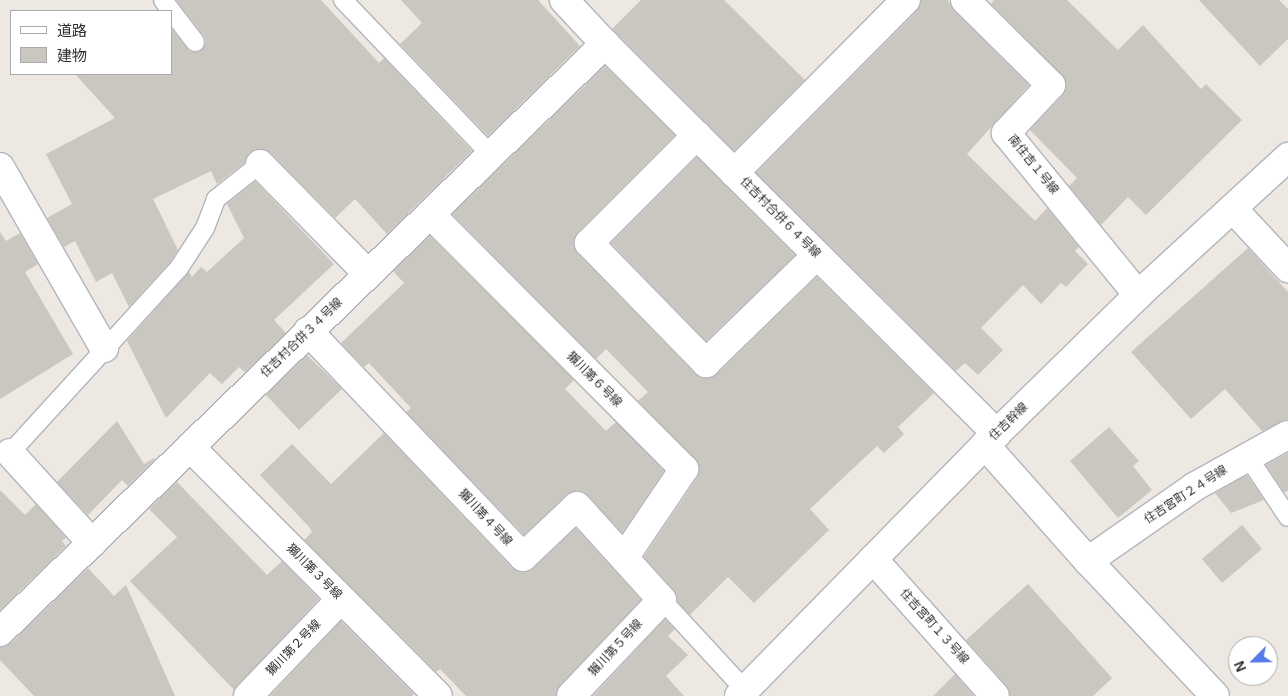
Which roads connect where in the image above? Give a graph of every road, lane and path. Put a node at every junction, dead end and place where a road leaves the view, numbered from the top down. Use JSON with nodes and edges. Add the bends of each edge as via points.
{"nodes":[{"id":1,"x":163,"y":0,"type":"edge"},
{"id":2,"x":343,"y":0,"type":"edge"},
{"id":3,"x":564,"y":0,"type":"edge"},
{"id":4,"x":906,"y":0,"type":"edge"},
{"id":5,"x":965,"y":0,"type":"edge"},
{"id":6,"x":171,"y":10,"type":"edge"},
{"id":7,"x":172,"y":12,"type":"edge"},
{"id":8,"x":195,"y":42,"type":"dead end"},
{"id":9,"x":605,"y":44,"type":"junction"},
{"id":10,"x":696,"y":135,"type":"junction"},
{"id":11,"x":490,"y":154,"type":"junction"},
{"id":12,"x":1288,"y":157,"type":"edge"},
{"id":13,"x":260,"y":164,"type":"joint"},
{"id":14,"x":0,"y":167,"type":"edge"},
{"id":15,"x":734,"y":172,"type":"junction"},
{"id":16,"x":1233,"y":209,"type":"junction"},
{"id":17,"x":430,"y":214,"type":"junction"},
{"id":18,"x":817,"y":255,"type":"junction"},
{"id":19,"x":1288,"y":268,"type":"edge"},
{"id":20,"x":368,"y":274,"type":"junction"},
{"id":21,"x":1138,"y":295,"type":"junction"},
{"id":22,"x":308,"y":331,"type":"junction"},
{"id":23,"x":104,"y":348,"type":"junction"},
{"id":24,"x":1288,"y":435,"type":"edge"},
{"id":25,"x":991,"y":440,"type":"junction"},
{"id":26,"x":190,"y":447,"type":"junction"},
{"id":27,"x":10,"y":453,"type":"joint"},
{"id":28,"x":1248,"y":457,"type":"junction"},
{"id":29,"x":1288,"y":517,"type":"edge"},
{"id":30,"x":92,"y":542,"type":"junction"},
{"id":31,"x":624,"y":558,"type":"junction"},
{"id":32,"x":873,"y":559,"type":"junction"},
{"id":33,"x":1088,"y":561,"type":"junction"},
{"id":34,"x":341,"y":599,"type":"junction"},
{"id":35,"x":662,"y":600,"type":"junction"},
{"id":36,"x":0,"y":632,"type":"edge"},
{"id":37,"x":742,"y":693,"type":"edge"},
{"id":38,"x":248,"y":696,"type":"edge"},
{"id":39,"x":438,"y":696,"type":"edge"},
{"id":40,"x":571,"y":696,"type":"edge"},
{"id":41,"x":995,"y":696,"type":"edge"},
{"id":42,"x":1214,"y":696,"type":"edge"}],
"edges":[{"from":1,"to":6,"type":"lane"},
{"from":2,"to":11,"type":"lane"},
{"from":3,"to":9,"type":"street","name":"住吉村合併６４号線"},
{"from":4,"to":15,"type":"street"},
{"from":5,"to":21,"type":"street","name":"南住吉１号線","via":[[1051,85],[1006,132]]},
{"from":7,"to":8,"type":"lane"},
{"from":9,"to":10,"type":"street","name":"住吉村合併６４号線"},
{"from":9,"to":11,"type":"street","name":"住吉村合併３４号線"},
{"from":10,"to":15,"type":"street","name":"住吉村合併６４号線"},
{"from":10,"to":18,"type":"street","via":[[589,243],[706,363]]},
{"from":11,"to":17,"type":"street","name":"住吉村合併３４号線"},
{"from":12,"to":16,"type":"street","name":"住吉幹線"},
{"from":13,"to":20,"type":"street"},
{"from":13,"to":23,"type":"lane","via":[[216,199],[205,228],[179,268]]},
{"from":14,"to":23,"type":"street"},
{"from":15,"to":18,"type":"street","name":"住吉村合併６４号線"},
{"from":16,"to":19,"type":"street"},
{"from":16,"to":21,"type":"street","name":"住吉幹線"},
{"from":17,"to":20,"type":"street","name":"住吉村合併３４号線"},
{"from":17,"to":31,"type":"street","name":"獺川第６号線","via":[[684,470]]},
{"from":18,"to":25,"type":"street","name":"住吉村合併６４号線"},
{"from":20,"to":22,"type":"street","name":"住吉村合併３４号線"},
{"from":21,"to":25,"type":"street","name":"住吉幹線"},
{"from":22,"to":26,"type":"street","name":"住吉村合併３４号線"},
{"from":22,"to":31,"type":"street","name":"獺川第４号線","via":[[523,557],[577,506]]},
{"from":23,"to":27,"type":"lane"},
{"from":24,"to":28,"type":"street","name":"住吉宮町２４号線"},
{"from":25,"to":32,"type":"street","name":"住吉幹線"},
{"from":25,"to":33,"type":"street","name":"住吉村合併６４号線"},
{"from":26,"to":30,"type":"street","name":"住吉村合併３４号線"},
{"from":26,"to":34,"type":"street","name":"獺川第３号線"},
{"from":27,"to":30,"type":"street"},
{"from":28,"to":29,"type":"lane"},
{"from":28,"to":33,"type":"street","name":"住吉宮町２４号線","via":[[1194,487]]},
{"from":30,"to":36,"type":"street","name":"住吉村合併３４号線"},
{"from":31,"to":35,"type":"street","name":"獺川第４号線"},
{"from":32,"to":37,"type":"street","name":"住吉幹線"},
{"from":32,"to":41,"type":"street","name":"住吉宮町１３号線"},
{"from":33,"to":42,"type":"street","name":"住吉村合併６４号線"},
{"from":34,"to":38,"type":"street","name":"獺川第２号線"},
{"from":34,"to":39,"type":"street","name":"獺川第３号線"},
{"from":35,"to":37,"type":"lane","name":"獺川第４号線"},
{"from":35,"to":40,"type":"street","name":"獺川第５号線"}]}
